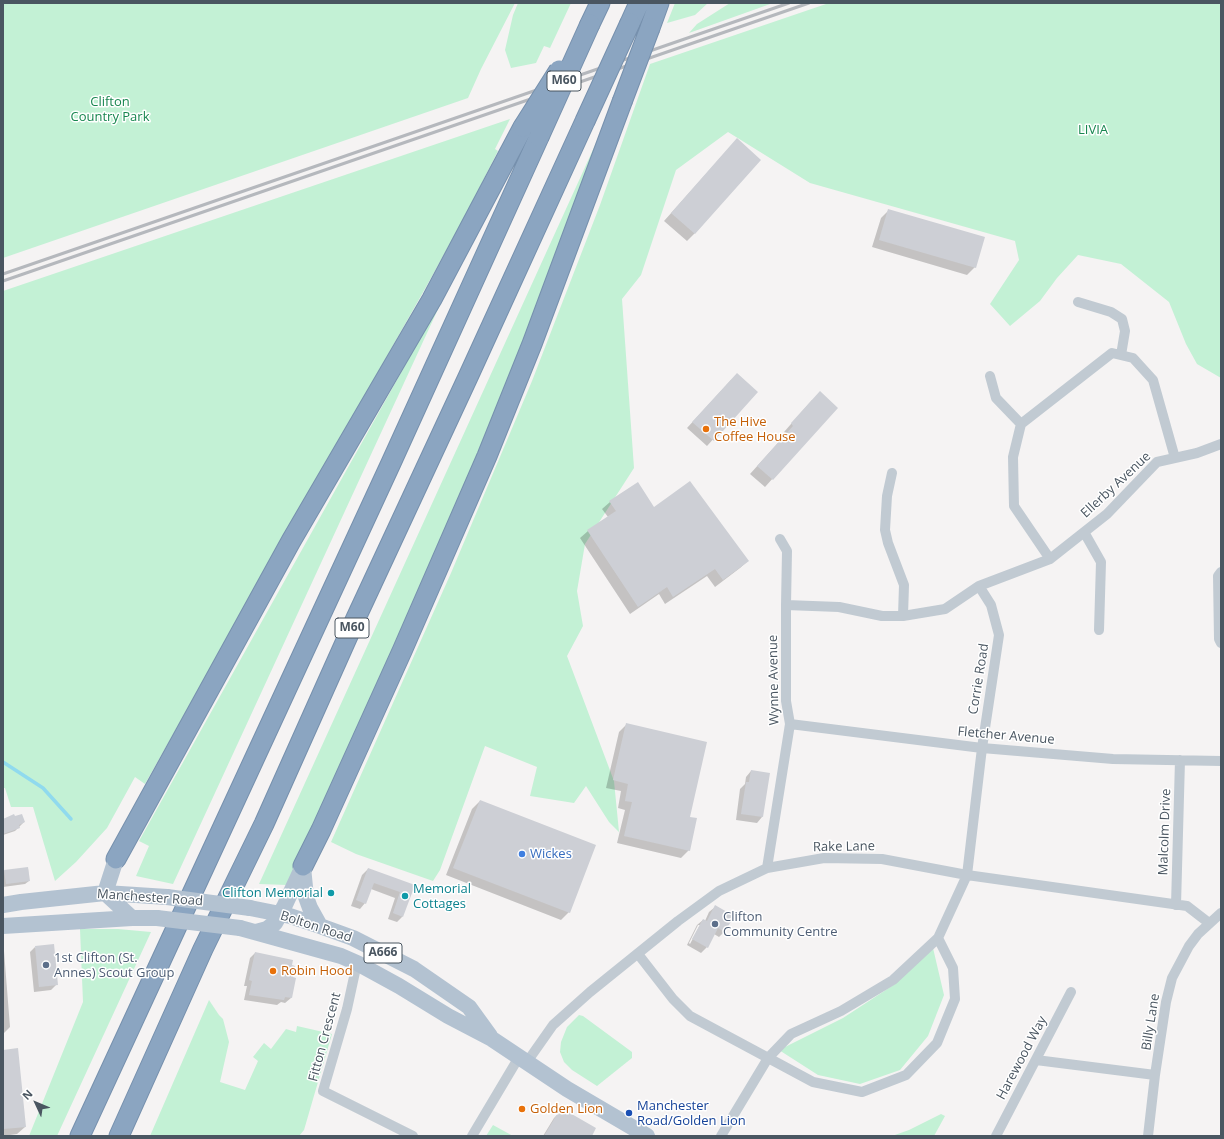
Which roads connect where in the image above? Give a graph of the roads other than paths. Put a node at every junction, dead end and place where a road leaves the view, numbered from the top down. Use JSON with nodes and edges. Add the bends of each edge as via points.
{"nodes":[{"id":1,"x":600,"y":3,"type":"edge"},
{"id":2,"x":639,"y":3,"type":"edge"},
{"id":3,"x":659,"y":3,"type":"edge"},
{"id":4,"x":590,"y":24,"type":"junction"},
{"id":5,"x":1078,"y":302,"type":"dead end"},
{"id":6,"x":1121,"y":356,"type":"junction"},
{"id":7,"x":990,"y":376,"type":"dead end"},
{"id":8,"x":1021,"y":424,"type":"junction"},
{"id":9,"x":1221,"y":444,"type":"edge"},
{"id":10,"x":1175,"y":458,"type":"junction"},
{"id":11,"x":892,"y":473,"type":"dead end"},
{"id":12,"x":1084,"y":532,"type":"junction"},
{"id":13,"x":780,"y":539,"type":"dead end"},
{"id":14,"x":1050,"y":559,"type":"junction"},
{"id":15,"x":1221,"y":572,"type":"edge"},
{"id":16,"x":979,"y":586,"type":"junction"},
{"id":17,"x":786,"y":605,"type":"junction"},
{"id":18,"x":903,"y":616,"type":"junction"},
{"id":19,"x":1099,"y":630,"type":"dead end"},
{"id":20,"x":1221,"y":643,"type":"edge"},
{"id":21,"x":790,"y":724,"type":"junction"},
{"id":22,"x":982,"y":748,"type":"junction"},
{"id":23,"x":1180,"y":760,"type":"junction"},
{"id":24,"x":1221,"y":761,"type":"edge"},
{"id":25,"x":116,"y":859,"type":"joint"},
{"id":26,"x":303,"y":866,"type":"junction"},
{"id":27,"x":767,"y":868,"type":"junction"},
{"id":28,"x":967,"y":875,"type":"junction"},
{"id":29,"x":105,"y":893,"type":"junction"},
{"id":30,"x":3,"y":905,"type":"edge"},
{"id":31,"x":1176,"y":905,"type":"junction"},
{"id":32,"x":250,"y":908,"type":"joint"},
{"id":33,"x":1221,"y":913,"type":"edge"},
{"id":34,"x":280,"y":914,"type":"junction"},
{"id":35,"x":132,"y":918,"type":"junction"},
{"id":36,"x":1209,"y":923,"type":"junction"},
{"id":37,"x":3,"y":926,"type":"edge"},
{"id":38,"x":320,"y":926,"type":"junction"},
{"id":39,"x":240,"y":928,"type":"joint"},
{"id":40,"x":256,"y":932,"type":"junction"},
{"id":41,"x":938,"y":938,"type":"junction"},
{"id":42,"x":638,"y":954,"type":"junction"},
{"id":43,"x":357,"y":963,"type":"junction"},
{"id":44,"x":1071,"y":992,"type":"dead end"},
{"id":45,"x":492,"y":1039,"type":"junction"},
{"id":46,"x":768,"y":1058,"type":"junction"},
{"id":47,"x":523,"y":1060,"type":"junction"},
{"id":48,"x":1036,"y":1060,"type":"junction"},
{"id":49,"x":1156,"y":1074,"type":"junction"},
{"id":50,"x":80,"y":1136,"type":"edge"},
{"id":51,"x":119,"y":1136,"type":"edge"},
{"id":52,"x":413,"y":1136,"type":"edge"},
{"id":53,"x":472,"y":1136,"type":"edge"},
{"id":54,"x":647,"y":1136,"type":"edge"},
{"id":55,"x":721,"y":1136,"type":"edge"},
{"id":56,"x":996,"y":1136,"type":"edge"},
{"id":57,"x":1148,"y":1136,"type":"edge"}],
"edges":[{"from":1,"to":4,"type":"highway","number":"M60"},
{"from":2,"to":51,"type":"highway","number":"M60","bridge":true},
{"from":3,"to":26,"type":"highway","bridge":true,"via":[[532,344],[487,456],[392,673]]},
{"from":4,"to":25,"type":"highway","number":"M60","bridge":true,"via":[[523,127],[432,299],[291,541]]},
{"from":4,"to":50,"type":"highway","number":"M60","bridge":true},
{"from":5,"to":6,"type":"street","via":[[1111,312],[1122,319],[1125,331]]},
{"from":6,"to":8,"type":"street","via":[[1112,353]]},
{"from":6,"to":10,"type":"street","via":[[1133,358],[1153,380]]},
{"from":7,"to":8,"type":"street","via":[[996,398]]},
{"from":8,"to":14,"type":"street","via":[[1013,457],[1014,506]]},
{"from":9,"to":10,"type":"street","name":"Ellerby Avenue"},
{"from":10,"to":12,"type":"street","name":"Ellerby Avenue","via":[[1157,462],[1107,514]]},
{"from":11,"to":18,"type":"street","via":[[887,496],[885,530],[904,585]]},
{"from":12,"to":14,"type":"street","name":"Ellerby Avenue"},
{"from":12,"to":19,"type":"street","via":[[1101,562]]},
{"from":13,"to":17,"type":"street","name":"Wynne Avenue","via":[[787,551]]},
{"from":14,"to":16,"type":"street","name":"Ellerby Avenue"},
{"from":15,"to":20,"type":"street","via":[[1218,576]]},
{"from":16,"to":18,"type":"street","name":"Ellerby Avenue","via":[[944,609]]},
{"from":16,"to":22,"type":"street","name":"Corrie Road","via":[[991,605],[999,635]]},
{"from":17,"to":18,"type":"street","name":"Ellerby Avenue","via":[[839,607],[882,616]]},
{"from":17,"to":21,"type":"street","name":"Wynne Avenue","via":[[786,701]]},
{"from":21,"to":22,"type":"street","name":"Fletcher Avenue"},
{"from":21,"to":27,"type":"street","name":"Wynne Avenue"},
{"from":22,"to":23,"type":"street","name":"Fletcher Avenue","via":[[1113,759]]},
{"from":22,"to":28,"type":"street","name":"Corrie Road"},
{"from":23,"to":24,"type":"street","name":"Fletcher Avenue"},
{"from":23,"to":31,"type":"street","name":"Malcolm Drive"},
{"from":25,"to":29,"type":"main road"},
{"from":26,"to":34,"type":"main road"},
{"from":26,"to":38,"type":"main road","via":[[306,897]]},
{"from":27,"to":28,"type":"street","name":"Rake Lane","via":[[824,858],[882,859]]},
{"from":27,"to":42,"type":"street","name":"Rake Lane","via":[[719,891]]},
{"from":28,"to":31,"type":"street","name":"Rake Lane"},
{"from":28,"to":41,"type":"street","name":"Corrie Road"},
{"from":29,"to":30,"type":"main road","name":"Manchester Road","number":"A666"},
{"from":29,"to":32,"type":"main road","name":"Manchester Road","number":"A666","bridge":true,"via":[[167,897]]},
{"from":29,"to":35,"type":"main road"},
{"from":31,"to":36,"type":"street","name":"Rake Lane","via":[[1187,906]]},
{"from":32,"to":34,"type":"main road","name":"Bolton Road","number":"A666"},
{"from":33,"to":36,"type":"street"},
{"from":34,"to":38,"type":"main road","name":"Bolton Road","number":"A666"},
{"from":34,"to":40,"type":"main road","via":[[275,923]]},
{"from":35,"to":37,"type":"main road","name":"Manchester Road","number":"A666"},
{"from":35,"to":39,"type":"main road","name":"Manchester Road","number":"A666","bridge":true,"via":[[157,918]]},
{"from":36,"to":49,"type":"street","name":"Billy Lane","via":[[1189,946],[1172,978]]},
{"from":38,"to":45,"type":"main road","name":"Bolton Road","number":"A666","via":[[379,950],[440,986],[469,1007]]},
{"from":39,"to":40,"type":"main road","name":"Bolton Road","number":"A666"},
{"from":40,"to":43,"type":"main road","name":"Bolton Road","number":"A666"},
{"from":41,"to":46,"type":"street","via":[[893,980],[841,1011],[791,1034]]},
{"from":41,"to":46,"type":"street","via":[[953,968],[955,1000],[937,1043],[906,1075],[862,1092],[813,1082]]},
{"from":42,"to":46,"type":"street","via":[[673,999],[690,1016]]},
{"from":42,"to":47,"type":"street","name":"Rake Lane","via":[[553,1025]]},
{"from":43,"to":45,"type":"main road","name":"Bolton Road","number":"A666"},
{"from":43,"to":52,"type":"street","name":"Fitton Crescent","via":[[324,1091]]},
{"from":44,"to":48,"type":"street","name":"Harewood Way"},
{"from":45,"to":47,"type":"main road","name":"Bolton Road","number":"A666"},
{"from":46,"to":55,"type":"street"},
{"from":47,"to":53,"type":"street"},
{"from":47,"to":54,"type":"main road","name":"Bolton Road","number":"A666"},
{"from":48,"to":49,"type":"street"},
{"from":48,"to":56,"type":"street","name":"Harewood Way"},
{"from":49,"to":57,"type":"street","name":"Billy Lane"}]}
